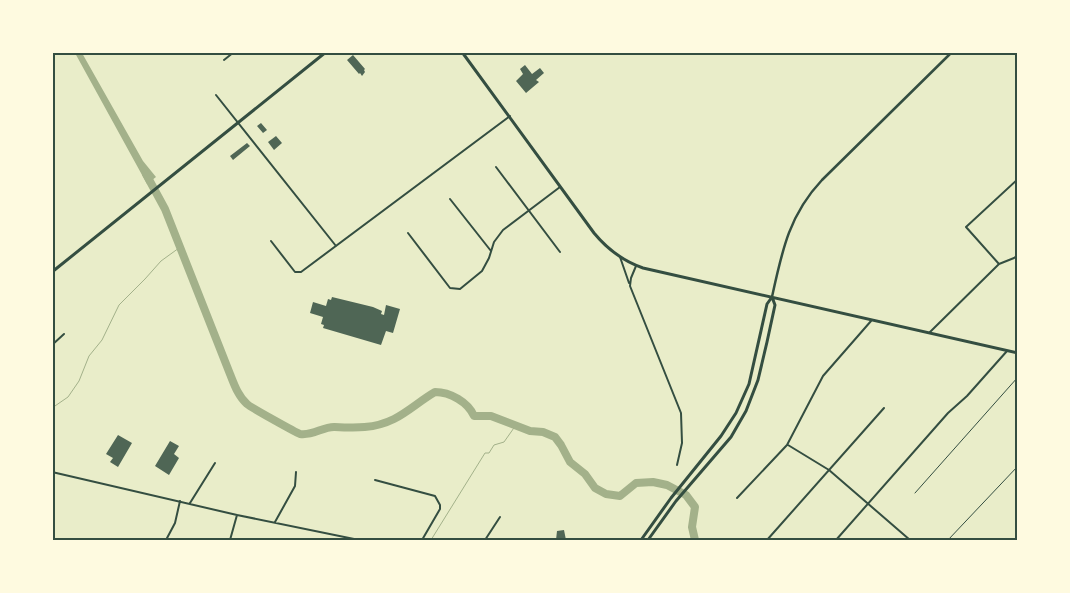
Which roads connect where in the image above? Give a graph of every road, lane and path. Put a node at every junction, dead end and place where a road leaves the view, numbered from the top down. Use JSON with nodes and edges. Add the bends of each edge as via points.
{"nodes":[{"id":1,"x":234,"y":52,"type":"edge"},
{"id":2,"x":326,"y":52,"type":"edge"},
{"id":3,"x":462,"y":52,"type":"edge"},
{"id":4,"x":952,"y":52,"type":"edge"},
{"id":5,"x":224,"y":60,"type":"dead end"},
{"id":6,"x":216,"y":95,"type":"dead end"},
{"id":7,"x":510,"y":116,"type":"junction"},
{"id":8,"x":238,"y":123,"type":"junction"},
{"id":9,"x":496,"y":167,"type":"dead end"},
{"id":10,"x":1018,"y":178,"type":"edge"},
{"id":11,"x":560,"y":187,"type":"junction"},
{"id":12,"x":450,"y":198,"type":"dead end"},
{"id":13,"x":528,"y":210,"type":"junction"},
{"id":14,"x":408,"y":233,"type":"dead end"},
{"id":15,"x":271,"y":241,"type":"dead end"},
{"id":16,"x":336,"y":246,"type":"junction"},
{"id":17,"x":491,"y":251,"type":"junction"},
{"id":18,"x":560,"y":252,"type":"dead end"},
{"id":19,"x":1018,"y":256,"type":"edge"},
{"id":20,"x":620,"y":258,"type":"junction"},
{"id":21,"x":999,"y":264,"type":"junction"},
{"id":22,"x":636,"y":266,"type":"junction"},
{"id":23,"x":52,"y":272,"type":"edge"},
{"id":24,"x":630,"y":286,"type":"junction"},
{"id":25,"x":772,"y":297,"type":"junction"},
{"id":26,"x":871,"y":321,"type":"junction"},
{"id":27,"x":928,"y":333,"type":"junction"},
{"id":28,"x":64,"y":334,"type":"dead end"},
{"id":29,"x":52,"y":345,"type":"edge"},
{"id":30,"x":1007,"y":351,"type":"junction"},
{"id":31,"x":1018,"y":353,"type":"edge"},
{"id":32,"x":1018,"y":377,"type":"edge"},
{"id":33,"x":884,"y":408,"type":"dead end"},
{"id":34,"x":787,"y":444,"type":"junction"},
{"id":35,"x":214,"y":463,"type":"dead end"},
{"id":36,"x":678,"y":466,"type":"dead end"},
{"id":37,"x":1018,"y":466,"type":"edge"},
{"id":38,"x":829,"y":470,"type":"junction"},
{"id":39,"x":52,"y":472,"type":"edge"},
{"id":40,"x":296,"y":472,"type":"dead end"},
{"id":41,"x":375,"y":480,"type":"dead end"},
{"id":42,"x":915,"y":493,"type":"dead end"},
{"id":43,"x":737,"y":498,"type":"dead end"},
{"id":44,"x":180,"y":501,"type":"junction"},
{"id":45,"x":190,"y":503,"type":"junction"},
{"id":46,"x":868,"y":504,"type":"junction"},
{"id":47,"x":238,"y":515,"type":"junction"},
{"id":48,"x":500,"y":518,"type":"dead end"},
{"id":49,"x":275,"y":522,"type":"junction"},
{"id":50,"x":166,"y":540,"type":"edge"},
{"id":51,"x":230,"y":540,"type":"edge"},
{"id":52,"x":359,"y":540,"type":"edge"},
{"id":53,"x":422,"y":540,"type":"edge"},
{"id":54,"x":485,"y":540,"type":"edge"},
{"id":55,"x":641,"y":540,"type":"edge"},
{"id":56,"x":648,"y":540,"type":"edge"},
{"id":57,"x":767,"y":540,"type":"edge"},
{"id":58,"x":836,"y":540,"type":"edge"},
{"id":59,"x":910,"y":540,"type":"edge"},
{"id":60,"x":948,"y":540,"type":"edge"}],
"edges":[{"from":1,"to":5,"type":"street"},
{"from":2,"to":8,"type":"main road"},
{"from":3,"to":7,"type":"main road"},
{"from":4,"to":25,"type":"street","via":[[804,201],[786,241]]},
{"from":6,"to":8,"type":"street"},
{"from":7,"to":11,"type":"main road"},
{"from":7,"to":16,"type":"street"},
{"from":8,"to":16,"type":"street"},
{"from":8,"to":23,"type":"main road"},
{"from":9,"to":13,"type":"street"},
{"from":10,"to":21,"type":"street","via":[[966,227]]},
{"from":11,"to":13,"type":"street"},
{"from":11,"to":20,"type":"main road","via":[[600,240]]},
{"from":12,"to":17,"type":"street"},
{"from":13,"to":17,"type":"street","via":[[498,235]]},
{"from":13,"to":18,"type":"street"},
{"from":14,"to":17,"type":"street","via":[[453,290],[460,289],[478,275]]},
{"from":15,"to":16,"type":"street","via":[[297,273]]},
{"from":19,"to":21,"type":"street"},
{"from":20,"to":22,"type":"main road"},
{"from":20,"to":24,"type":"street"},
{"from":21,"to":27,"type":"street"},
{"from":22,"to":24,"type":"street"},
{"from":22,"to":25,"type":"main road"},
{"from":24,"to":36,"type":"street","via":[[681,413],[682,443]]},
{"from":25,"to":26,"type":"main road"},
{"from":25,"to":55,"type":"main road","via":[[767,304],[749,384],[739,408]]},
{"from":25,"to":56,"type":"main road","via":[[775,305],[758,380],[748,408],[730,436],[685,489]]},
{"from":26,"to":27,"type":"main road"},
{"from":26,"to":34,"type":"street","via":[[823,376]]},
{"from":27,"to":30,"type":"main road"},
{"from":28,"to":29,"type":"street"},
{"from":30,"to":31,"type":"main road"},
{"from":30,"to":46,"type":"street"},
{"from":32,"to":42,"type":"lane"},
{"from":33,"to":38,"type":"street"},
{"from":34,"to":38,"type":"street"},
{"from":34,"to":43,"type":"street"},
{"from":35,"to":45,"type":"street"},
{"from":37,"to":60,"type":"lane"},
{"from":38,"to":46,"type":"street"},
{"from":38,"to":57,"type":"street"},
{"from":39,"to":44,"type":"street"},
{"from":40,"to":49,"type":"street","via":[[295,486]]},
{"from":41,"to":53,"type":"street","via":[[435,496],[440,509]]},
{"from":44,"to":45,"type":"street"},
{"from":44,"to":50,"type":"street","via":[[175,523]]},
{"from":45,"to":47,"type":"street"},
{"from":46,"to":58,"type":"street"},
{"from":46,"to":59,"type":"street"},
{"from":47,"to":49,"type":"street"},
{"from":47,"to":51,"type":"street"},
{"from":48,"to":54,"type":"street"},
{"from":49,"to":52,"type":"street"}]}
